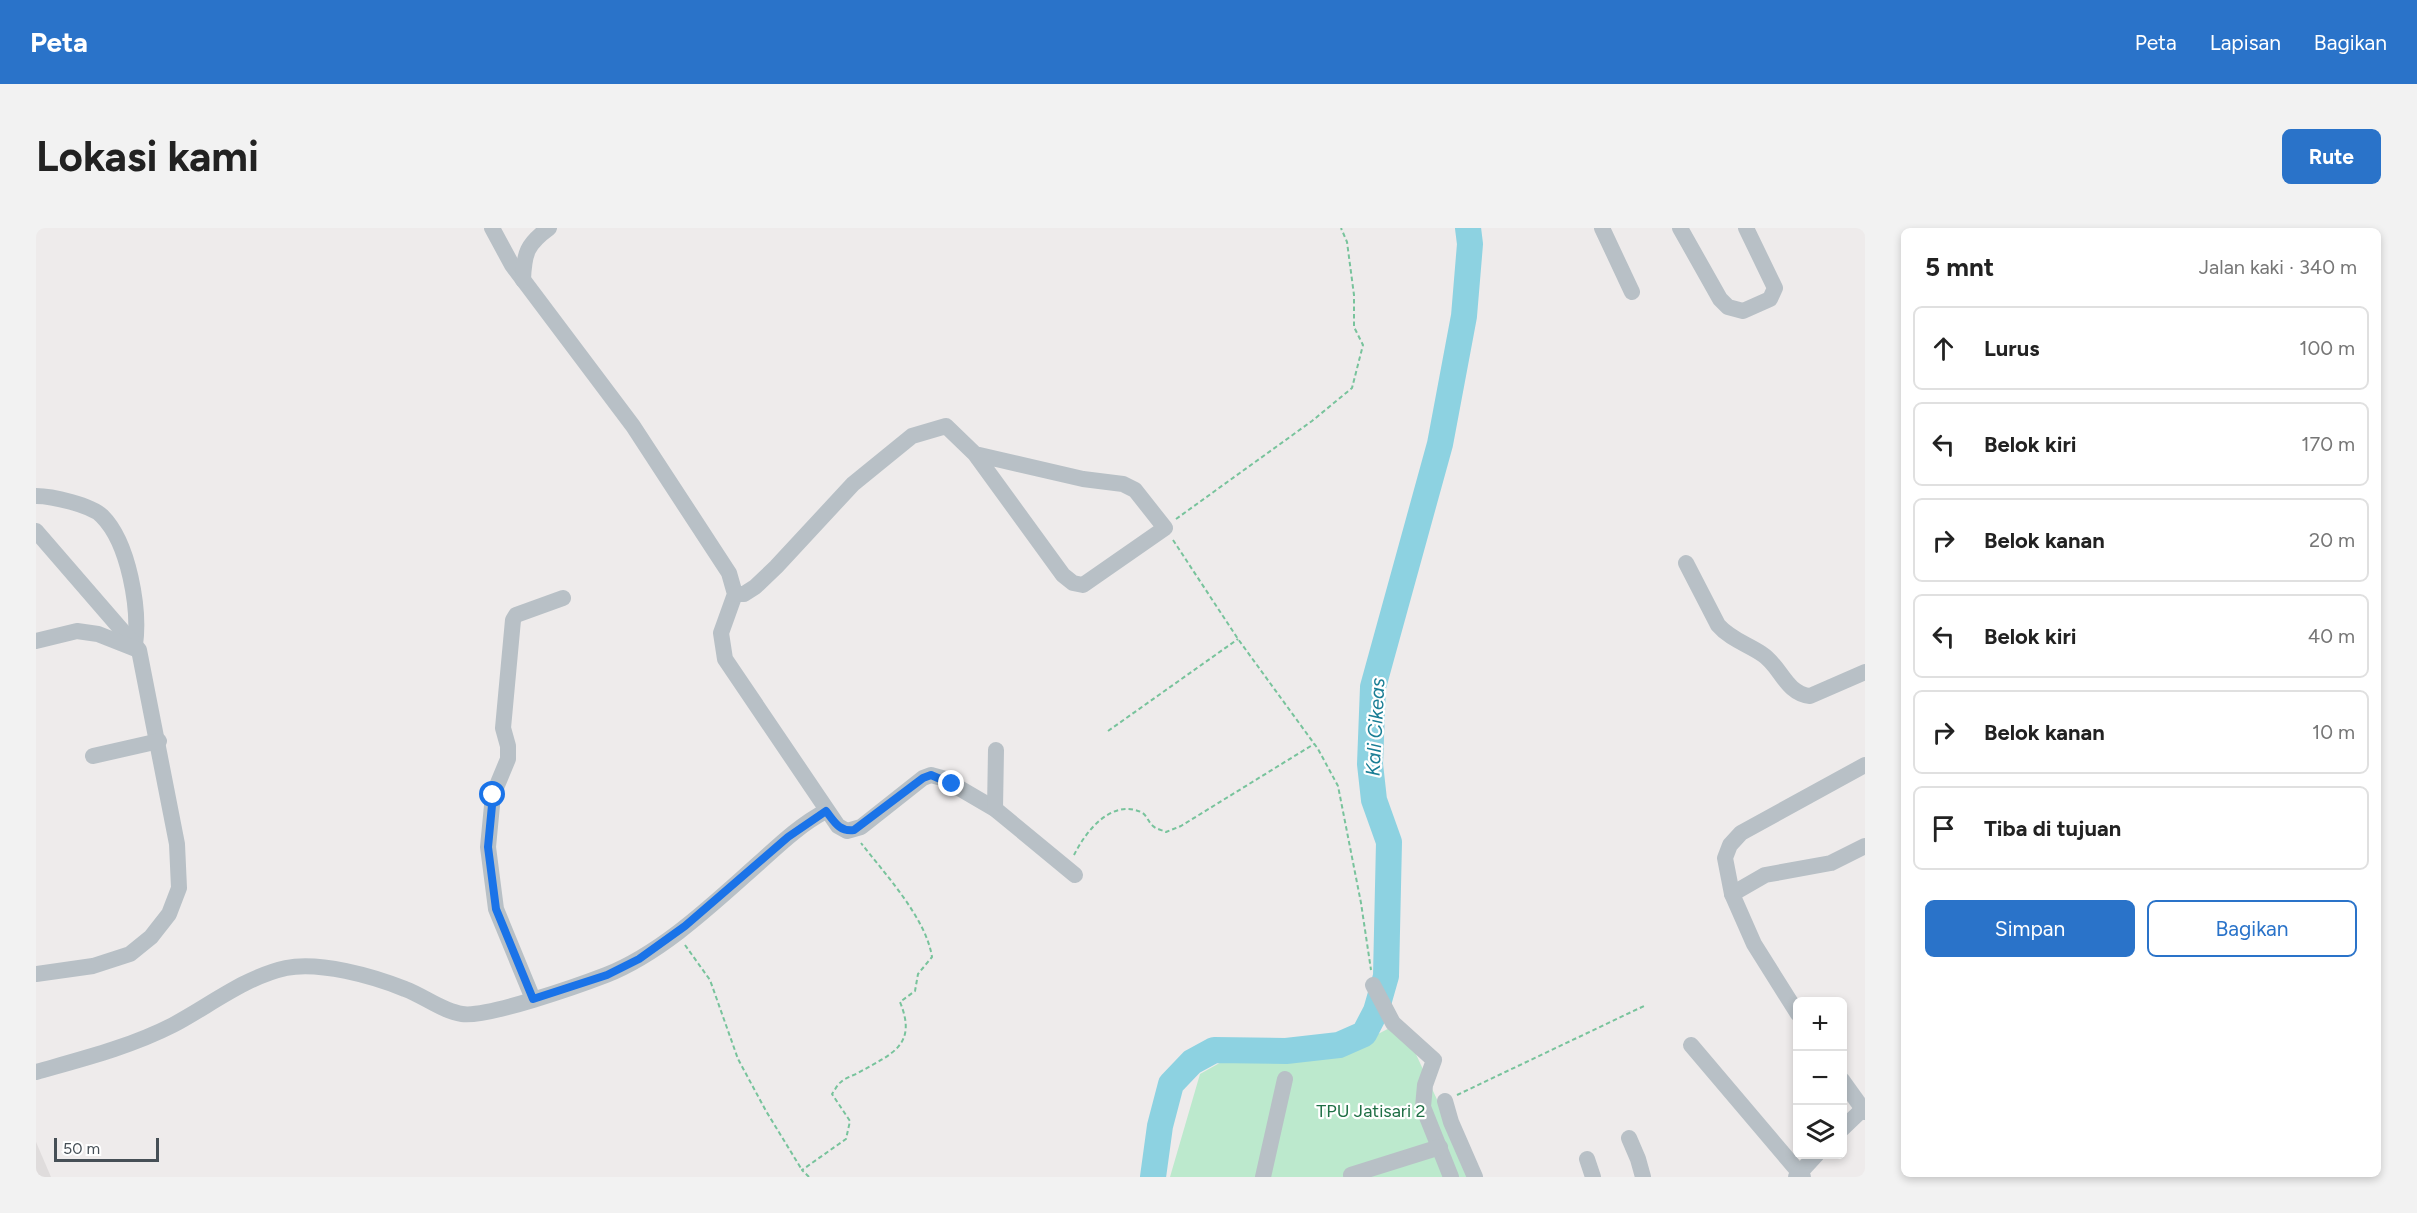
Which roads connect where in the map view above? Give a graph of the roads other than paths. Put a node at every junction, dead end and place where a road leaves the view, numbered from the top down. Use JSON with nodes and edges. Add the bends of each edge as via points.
{"nodes":[{"id":1,"x":492,"y":228,"type":"edge"},
{"id":2,"x":549,"y":228,"type":"edge"},
{"id":3,"x":1602,"y":228,"type":"edge"},
{"id":4,"x":1680,"y":228,"type":"edge"},
{"id":5,"x":1746,"y":228,"type":"edge"},
{"id":6,"x":523,"y":280,"type":"junction"},
{"id":7,"x":1632,"y":292,"type":"dead end"},
{"id":8,"x":975,"y":454,"type":"junction"},
{"id":9,"x":36,"y":496,"type":"edge"},
{"id":10,"x":36,"y":531,"type":"edge"},
{"id":11,"x":1686,"y":563,"type":"dead end"},
{"id":12,"x":735,"y":594,"type":"junction"},
{"id":13,"x":563,"y":598,"type":"dead end"},
{"id":14,"x":36,"y":641,"type":"edge"},
{"id":15,"x":137,"y":648,"type":"junction"},
{"id":16,"x":1865,"y":672,"type":"edge"},
{"id":17,"x":159,"y":741,"type":"junction"},
{"id":18,"x":996,"y":750,"type":"dead end"},
{"id":19,"x":93,"y":756,"type":"dead end"},
{"id":20,"x":1865,"y":765,"type":"edge"},
{"id":21,"x":995,"y":809,"type":"junction"},
{"id":22,"x":826,"y":811,"type":"junction"},
{"id":23,"x":1865,"y":846,"type":"edge"},
{"id":24,"x":1071,"y":872,"type":"road end"},
{"id":25,"x":1732,"y":894,"type":"junction"},
{"id":26,"x":36,"y":974,"type":"edge"},
{"id":27,"x":1373,"y":985,"type":"road end"},
{"id":28,"x":533,"y":999,"type":"junction"},
{"id":29,"x":1793,"y":1007,"type":"edge"},
{"id":30,"x":1691,"y":1045,"type":"dead end"},
{"id":31,"x":36,"y":1072,"type":"edge"},
{"id":32,"x":1285,"y":1079,"type":"dead end"},
{"id":33,"x":1847,"y":1087,"type":"edge"},
{"id":34,"x":1445,"y":1101,"type":"road end"},
{"id":35,"x":1864,"y":1109,"type":"edge"},
{"id":36,"x":1847,"y":1124,"type":"edge"},
{"id":37,"x":1629,"y":1138,"type":"dead end"},
{"id":38,"x":1440,"y":1146,"type":"junction"},
{"id":39,"x":1587,"y":1159,"type":"dead end"},
{"id":40,"x":1813,"y":1159,"type":"edge"},
{"id":41,"x":1351,"y":1174,"type":"dead end"},
{"id":42,"x":1799,"y":1175,"type":"edge"},
{"id":43,"x":1263,"y":1177,"type":"edge"},
{"id":44,"x":1451,"y":1177,"type":"edge"},
{"id":45,"x":1475,"y":1177,"type":"edge"},
{"id":46,"x":1593,"y":1177,"type":"edge"},
{"id":47,"x":1643,"y":1177,"type":"edge"}],
"edges":[{"from":1,"to":6,"type":"street"},
{"from":2,"to":6,"type":"street","via":[[534,239],[524,256]]},
{"from":3,"to":7,"type":"street"},
{"from":4,"to":5,"type":"street","via":[[1720,299],[1728,307],[1743,311],[1770,299],[1775,288]]},
{"from":6,"to":12,"type":"street","via":[[633,426],[729,573]]},
{"from":8,"to":8,"type":"street","via":[[1063,575],[1073,583],[1083,585],[1165,528],[1135,490],[1123,484]]},
{"from":8,"to":12,"type":"street","via":[[946,426],[912,436],[853,484],[755,587]]},
{"from":9,"to":15,"type":"street","via":[[74,503],[101,515],[116,534],[134,597]]},
{"from":10,"to":15,"type":"street"},
{"from":11,"to":16,"type":"street","via":[[1718,626],[1762,654],[1801,695],[1810,696]]},
{"from":12,"to":22,"type":"street","via":[[722,633],[724,659]]},
{"from":13,"to":28,"type":"street","via":[[516,615],[513,620],[503,728],[508,759],[493,795],[488,847],[496,909]]},
{"from":14,"to":15,"type":"street","via":[[77,632],[98,634]]},
{"from":15,"to":17,"type":"street"},
{"from":17,"to":19,"type":"street"},
{"from":17,"to":26,"type":"street","via":[[177,844],[179,888],[169,914],[151,937],[130,954],[93,966]]},
{"from":18,"to":21,"type":"street"},
{"from":20,"to":25,"type":"street","via":[[1742,833],[1730,845],[1725,858]]},
{"from":21,"to":22,"type":"street","via":[[931,775],[861,827],[850,830],[838,826]]},
{"from":21,"to":24,"type":"street"},
{"from":22,"to":28,"type":"street","via":[[788,837],[677,932],[639,959],[607,975]]},
{"from":23,"to":25,"type":"street","via":[[1831,863],[1765,875]]},
{"from":25,"to":29,"type":"street","via":[[1754,944]]},
{"from":27,"to":38,"type":"street","via":[[1393,1023],[1434,1060],[1425,1085],[1423,1107]]},
{"from":28,"to":31,"type":"street","via":[[464,1015],[405,989],[320,966],[285,968],[254,980],[171,1026],[102,1054]]},
{"from":30,"to":42,"type":"street"},
{"from":32,"to":43,"type":"street"},
{"from":33,"to":35,"type":"street"},
{"from":34,"to":45,"type":"street"},
{"from":35,"to":36,"type":"street"},
{"from":37,"to":47,"type":"street"},
{"from":38,"to":41,"type":"street"},
{"from":38,"to":44,"type":"street"},
{"from":39,"to":46,"type":"street"},
{"from":40,"to":42,"type":"street"}]}
